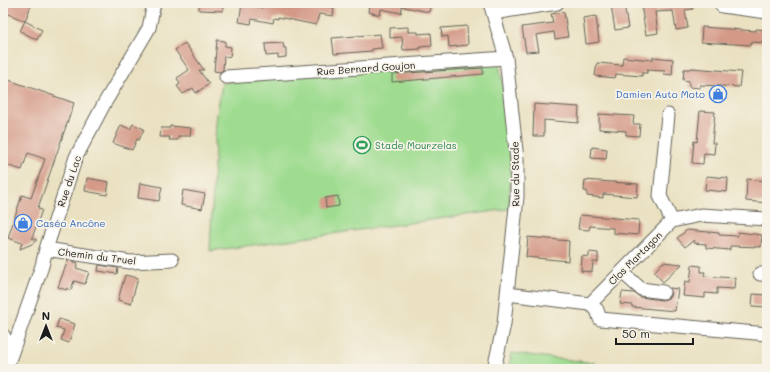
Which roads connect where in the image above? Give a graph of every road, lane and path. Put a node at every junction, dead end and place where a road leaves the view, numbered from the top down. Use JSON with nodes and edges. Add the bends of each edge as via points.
{"nodes":[{"id":1,"x":154,"y":3,"type":"edge"},
{"id":2,"x":557,"y":3,"type":"edge"},
{"id":3,"x":722,"y":6,"type":"dead end"},
{"id":4,"x":492,"y":8,"type":"edge"},
{"id":5,"x":767,"y":12,"type":"edge"},
{"id":6,"x":506,"y":58,"type":"junction"},
{"id":7,"x":226,"y":77,"type":"dead end"},
{"id":8,"x":668,"y":115,"type":"dead end"},
{"id":9,"x":767,"y":219,"type":"edge"},
{"id":10,"x":672,"y":221,"type":"junction"},
{"id":11,"x":46,"y":249,"type":"junction"},
{"id":12,"x":172,"y":260,"type":"dead end"},
{"id":13,"x":622,"y":272,"type":"junction"},
{"id":14,"x":663,"y":292,"type":"dead end"},
{"id":15,"x":507,"y":294,"type":"junction"},
{"id":16,"x":590,"y":304,"type":"junction"},
{"id":17,"x":767,"y":334,"type":"edge"},
{"id":18,"x":3,"y":335,"type":"edge"},
{"id":19,"x":14,"y":346,"type":"junction"},
{"id":20,"x":6,"y":369,"type":"edge"},
{"id":21,"x":494,"y":369,"type":"edge"}],
"edges":[{"from":1,"to":11,"type":"street","name":"Rue du Lac","via":[[149,28],[76,157]]},
{"from":2,"to":4,"type":"street"},
{"from":3,"to":5,"type":"street"},
{"from":4,"to":6,"type":"street","name":"Rue du Stade"},
{"from":6,"to":7,"type":"street","name":"Rue Bernard Goujon"},
{"from":6,"to":15,"type":"street","name":"Rue du Stade","via":[[517,197]]},
{"from":8,"to":10,"type":"street","via":[[660,196]]},
{"from":9,"to":10,"type":"street","via":[[701,216]]},
{"from":10,"to":13,"type":"street","name":"Clos Martagon"},
{"from":11,"to":12,"type":"street","name":"Chemin du Truel","via":[[130,262]]},
{"from":11,"to":19,"type":"street","name":"Rue du Lac"},
{"from":13,"to":14,"type":"street","via":[[641,289]]},
{"from":13,"to":16,"type":"street","name":"Clos Martagon"},
{"from":15,"to":16,"type":"street"},
{"from":15,"to":21,"type":"street","name":"Rue du Stade","via":[[504,324]]},
{"from":16,"to":17,"type":"street","via":[[597,310],[600,319]]},
{"from":18,"to":19,"type":"street","via":[[6,341]]},
{"from":19,"to":20,"type":"street","name":"Rue du Lac"}]}
